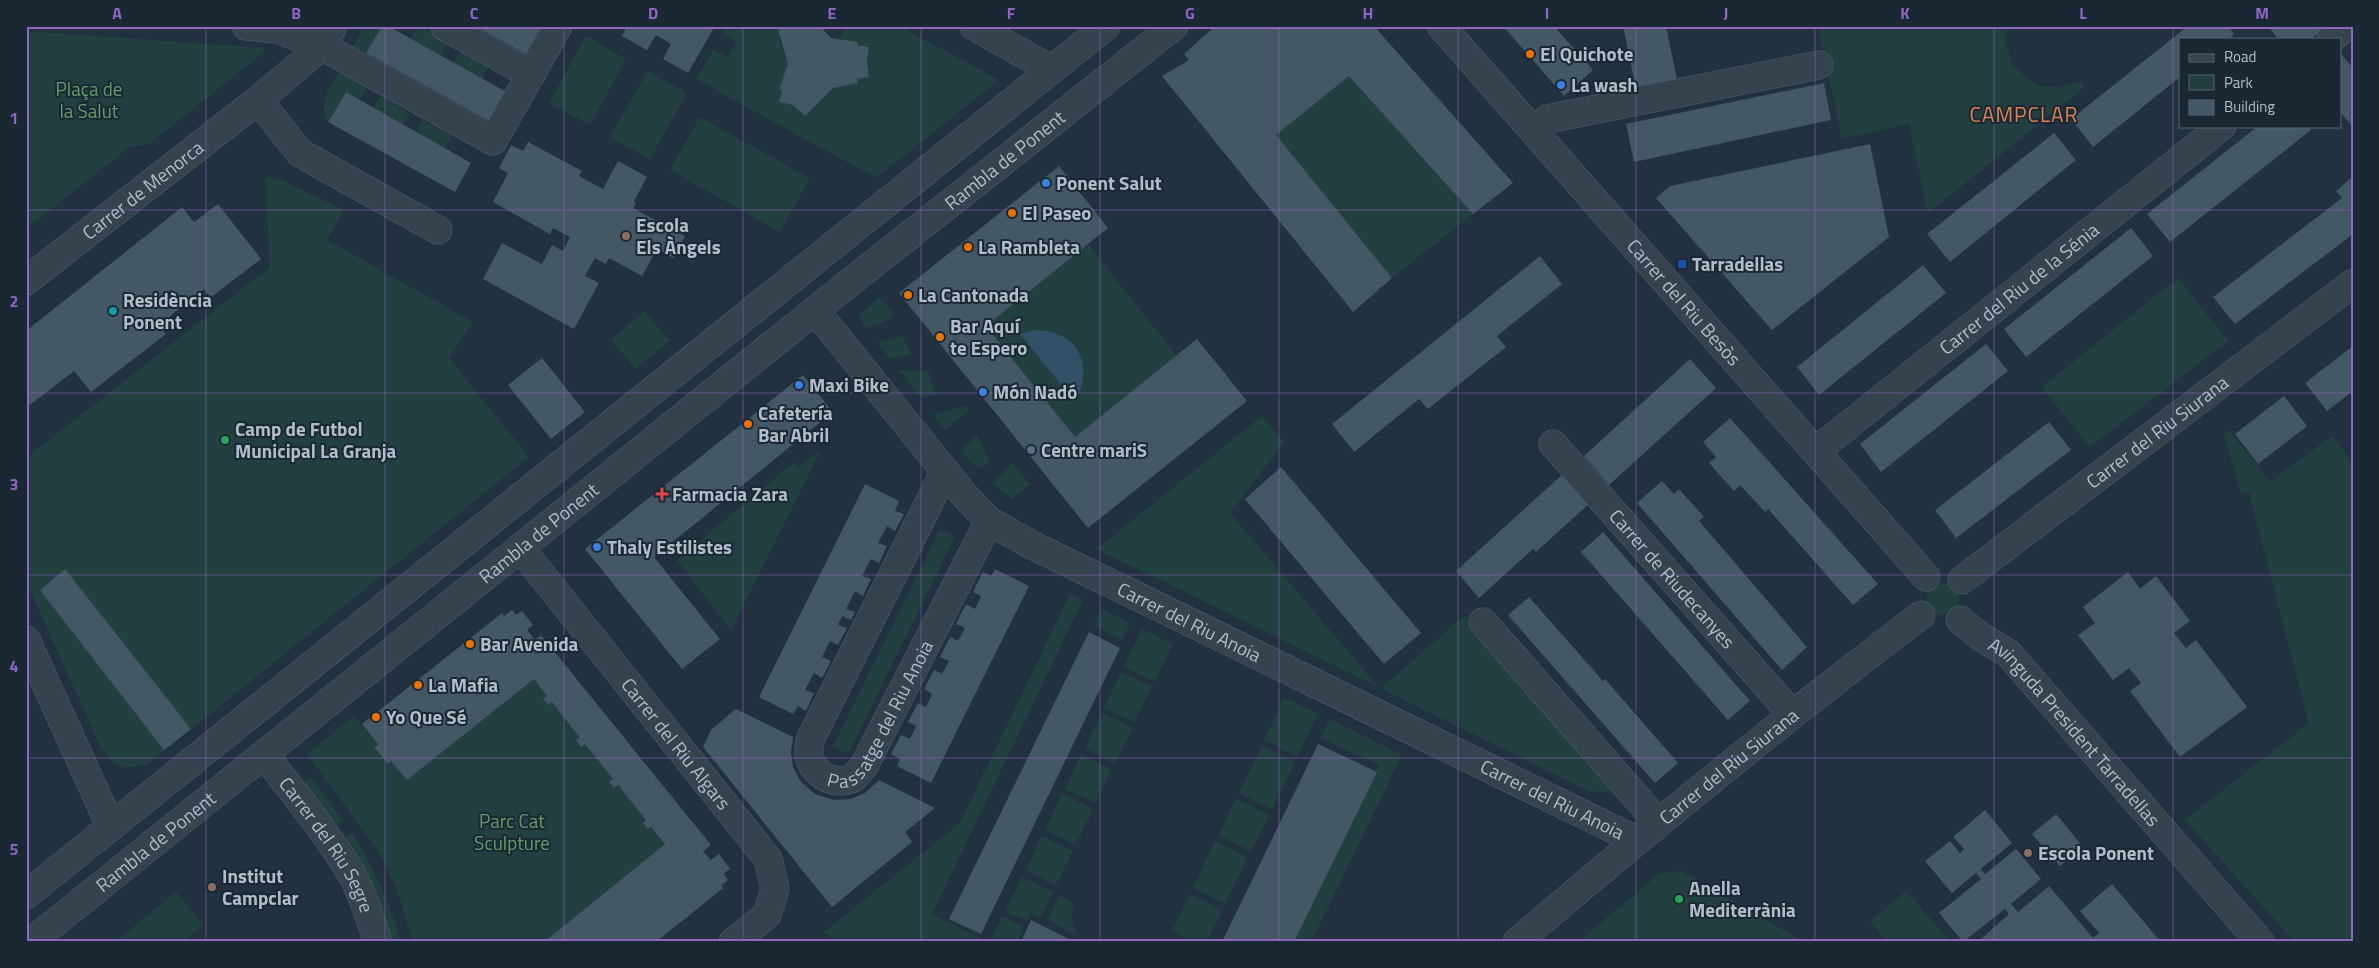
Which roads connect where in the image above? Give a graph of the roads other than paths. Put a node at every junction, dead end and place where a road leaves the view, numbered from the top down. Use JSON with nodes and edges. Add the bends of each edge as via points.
{"nodes":[{"id":1,"x":246,"y":26,"type":"edge"},
{"id":2,"x":444,"y":26,"type":"edge"},
{"id":3,"x":558,"y":26,"type":"edge"},
{"id":4,"x":974,"y":26,"type":"edge"},
{"id":5,"x":1106,"y":26,"type":"edge"},
{"id":6,"x":1174,"y":26,"type":"edge"},
{"id":7,"x":1441,"y":26,"type":"edge"},
{"id":8,"x":2347,"y":26,"type":"edge"},
{"id":9,"x":327,"y":36,"type":"edge"},
{"id":10,"x":2332,"y":38,"type":"edge"},
{"id":11,"x":1819,"y":65,"type":"dead end"},
{"id":12,"x":1052,"y":70,"type":"junction"},
{"id":13,"x":531,"y":75,"type":"junction"},
{"id":14,"x":258,"y":100,"type":"junction"},
{"id":15,"x":2220,"y":128,"type":"edge"},
{"id":16,"x":1534,"y":131,"type":"junction"},
{"id":17,"x":438,"y":230,"type":"dead end"},
{"id":18,"x":812,"y":263,"type":"junction"},
{"id":19,"x":26,"y":281,"type":"edge"},
{"id":20,"x":2353,"y":283,"type":"edge"},
{"id":21,"x":773,"y":294,"type":"junction"},
{"id":22,"x":816,"y":310,"type":"junction"},
{"id":23,"x":1553,"y":444,"type":"dead end"},
{"id":24,"x":1816,"y":451,"type":"junction"},
{"id":25,"x":944,"y":471,"type":"junction"},
{"id":26,"x":989,"y":521,"type":"junction"},
{"id":27,"x":521,"y":549,"type":"junction"},
{"id":28,"x":1926,"y":577,"type":"junction"},
{"id":29,"x":1962,"y":580,"type":"junction"},
{"id":30,"x":1921,"y":615,"type":"junction"},
{"id":31,"x":1960,"y":620,"type":"junction"},
{"id":32,"x":1483,"y":622,"type":"dead end"},
{"id":33,"x":26,"y":640,"type":"edge"},
{"id":34,"x":254,"y":711,"type":"junction"},
{"id":35,"x":1792,"y":714,"type":"junction"},
{"id":36,"x":272,"y":748,"type":"junction"},
{"id":37,"x":1658,"y":822,"type":"junction"},
{"id":38,"x":111,"y":827,"type":"junction"},
{"id":39,"x":1636,"y":840,"type":"junction"},
{"id":40,"x":26,"y":895,"type":"edge"},
{"id":41,"x":31,"y":942,"type":"edge"},
{"id":42,"x":378,"y":942,"type":"edge"},
{"id":43,"x":733,"y":942,"type":"edge"},
{"id":44,"x":1516,"y":942,"type":"edge"},
{"id":45,"x":2260,"y":942,"type":"edge"}],
"edges":[{"from":1,"to":9,"type":"street"},
{"from":2,"to":13,"type":"street"},
{"from":3,"to":13,"type":"street"},
{"from":4,"to":12,"type":"street"},
{"from":5,"to":12,"type":"street"},
{"from":6,"to":22,"type":"street","name":"Rambla de Ponent"},
{"from":7,"to":16,"type":"street","name":"Carrer del Riu Besòs"},
{"from":8,"to":10,"type":"street"},
{"from":9,"to":13,"type":"street","via":[[493,142]]},
{"from":9,"to":14,"type":"street","name":"Carrer de Menorca"},
{"from":11,"to":16,"type":"street","via":[[1547,119]]},
{"from":12,"to":18,"type":"street"},
{"from":14,"to":17,"type":"street","via":[[300,153]]},
{"from":14,"to":19,"type":"street","name":"Carrer de Menorca"},
{"from":15,"to":24,"type":"street","name":"Carrer del Riu de la Sénia"},
{"from":16,"to":24,"type":"street","name":"Carrer del Riu Besòs"},
{"from":18,"to":21,"type":"street"},
{"from":18,"to":22,"type":"street","via":[[826,277]]},
{"from":20,"to":29,"type":"street","name":"Carrer del Riu Siurana"},
{"from":21,"to":22,"type":"street","via":[[774,305],[789,321]]},
{"from":21,"to":34,"type":"street"},
{"from":22,"to":25,"type":"street","name":"Carrer del Riu Anoia"},
{"from":22,"to":27,"type":"street","name":"Rambla de Ponent"},
{"from":23,"to":35,"type":"street","name":"Carrer de Riudecanyes"},
{"from":24,"to":28,"type":"street","name":"Carrer del Riu Besòs"},
{"from":25,"to":26,"type":"street","name":"Carrer del Riu Anoia"},
{"from":25,"to":26,"type":"street","name":"Passatge del Riu Anoia","via":[[810,740],[808,755],[815,769],[826,778],[840,781],[854,777],[864,766]]},
{"from":26,"to":39,"type":"street","name":"Carrer del Riu Anoia","via":[[1032,545]]},
{"from":27,"to":36,"type":"street","name":"Rambla de Ponent"},
{"from":27,"to":43,"type":"street","name":"Carrer del Riu Algars","via":[[768,859],[775,889],[767,915]]},
{"from":28,"to":29,"type":"street","via":[[1949,572]]},
{"from":28,"to":30,"type":"street","via":[[1916,596]]},
{"from":29,"to":31,"type":"street","via":[[1970,597],[1967,612]]},
{"from":30,"to":31,"type":"street","via":[[1934,625],[1943,626]]},
{"from":30,"to":35,"type":"street","name":"Carrer del Riu Siurana"},
{"from":31,"to":45,"type":"street","name":"Avinguda President Tarradellas","via":[[2008,653]]},
{"from":32,"to":37,"type":"street","name":"Carrer del Riu Anoia"},
{"from":33,"to":38,"type":"street"},
{"from":34,"to":36,"type":"street"},
{"from":34,"to":38,"type":"street"},
{"from":35,"to":37,"type":"street","name":"Carrer del Riu Siurana"},
{"from":36,"to":41,"type":"street","name":"Rambla de Ponent"},
{"from":36,"to":42,"type":"street","name":"Carrer del Riu Segre","via":[[352,875]]},
{"from":37,"to":39,"type":"street","name":"Carrer del Riu Siurana"},
{"from":38,"to":40,"type":"street"},
{"from":39,"to":44,"type":"street","name":"Carrer del Riu Siurana"}]}
